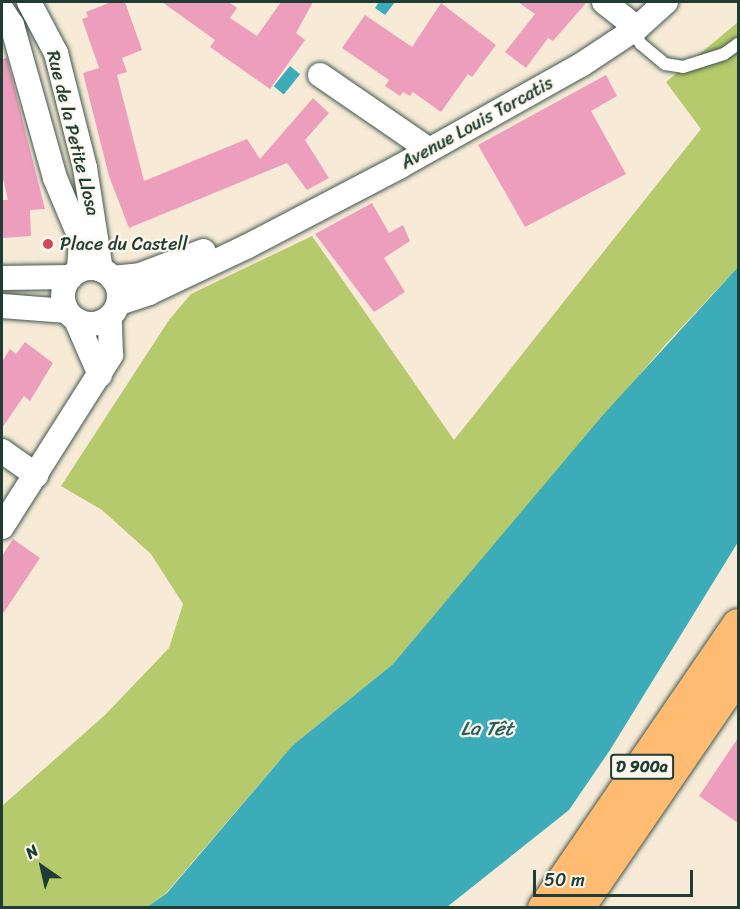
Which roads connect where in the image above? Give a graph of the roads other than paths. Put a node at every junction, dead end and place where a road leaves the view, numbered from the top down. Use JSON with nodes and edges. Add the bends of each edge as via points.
{"nodes":[{"id":1,"x":29,"y":2,"type":"edge"},
{"id":2,"x":604,"y":2,"type":"edge"},
{"id":3,"x":666,"y":2,"type":"edge"},
{"id":4,"x":5,"y":25,"type":"edge"},
{"id":5,"x":634,"y":30,"type":"junction"},
{"id":6,"x":738,"y":44,"type":"edge"},
{"id":7,"x":320,"y":75,"type":"dead end"},
{"id":8,"x":428,"y":149,"type":"junction"},
{"id":9,"x":278,"y":229,"type":"junction"},
{"id":10,"x":91,"y":274,"type":"junction"},
{"id":11,"x":2,"y":278,"type":"edge"},
{"id":12,"x":2,"y":306,"type":"edge"},
{"id":13,"x":114,"y":310,"type":"junction"},
{"id":14,"x":72,"y":315,"type":"junction"},
{"id":15,"x":100,"y":375,"type":"junction"},
{"id":16,"x":2,"y":451,"type":"edge"},
{"id":17,"x":36,"y":475,"type":"junction"},
{"id":18,"x":2,"y":527,"type":"edge"},
{"id":19,"x":738,"y":625,"type":"edge"},
{"id":20,"x":738,"y":673,"type":"edge"},
{"id":21,"x":544,"y":908,"type":"edge"},
{"id":22,"x":577,"y":908,"type":"edge"}],
"edges":[{"from":1,"to":4,"type":"street"},
{"from":1,"to":10,"type":"street","name":"Rue de la Petite Llosa","via":[[56,53],[85,168]]},
{"from":2,"to":5,"type":"street"},
{"from":3,"to":5,"type":"street","name":"Avenue Louis Torcatis"},
{"from":4,"to":10,"type":"street","name":"Rue de la Petite Llosa"},
{"from":5,"to":6,"type":"lane","via":[[641,44],[665,63],[683,67],[724,54]]},
{"from":5,"to":8,"type":"street","name":"Avenue Louis Torcatis","via":[[581,65]]},
{"from":7,"to":8,"type":"street"},
{"from":8,"to":9,"type":"street","name":"Avenue Louis Torcatis"},
{"from":9,"to":10,"type":"street","name":"Avenue Louis Torcatis","via":[[236,238],[140,275]]},
{"from":9,"to":13,"type":"street","name":"Avenue Louis Torcatis"},
{"from":10,"to":11,"type":"street","name":"Avenue Louis Torcatis"},
{"from":10,"to":13,"type":"street"},
{"from":10,"to":14,"type":"street","via":[[63,293]]},
{"from":12,"to":14,"type":"street","name":"Avenue Louis Torcatis"},
{"from":13,"to":14,"type":"street","name":"Avenue Louis Torcatis","via":[[93,324]]},
{"from":13,"to":15,"type":"street","via":[[111,355]]},
{"from":14,"to":15,"type":"street"},
{"from":15,"to":17,"type":"street"},
{"from":16,"to":17,"type":"street"},
{"from":17,"to":18,"type":"street"},
{"from":19,"to":21,"type":"highway","number":"D 900a"},
{"from":20,"to":22,"type":"highway","number":"D 900a"}]}
